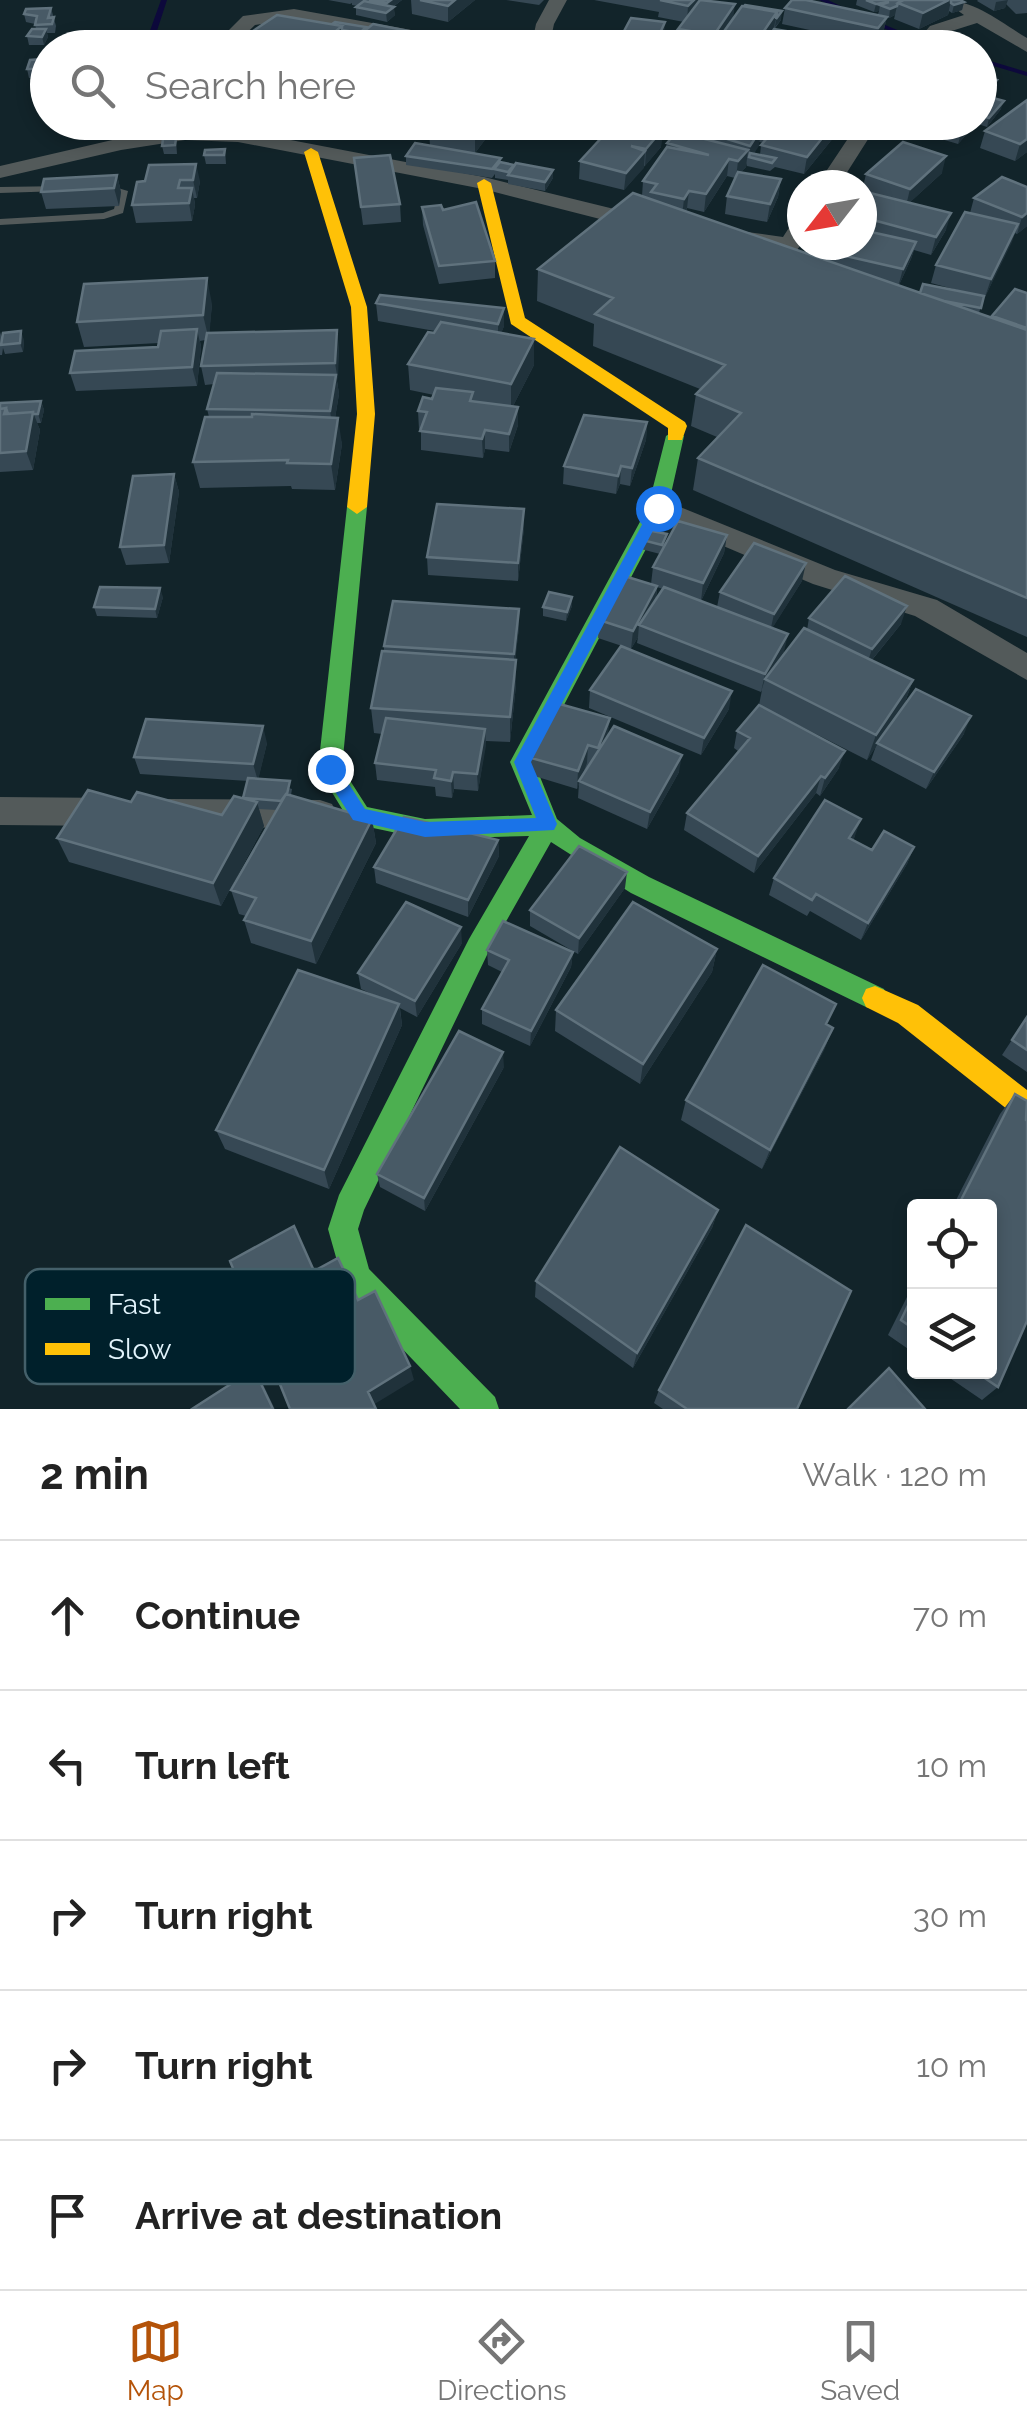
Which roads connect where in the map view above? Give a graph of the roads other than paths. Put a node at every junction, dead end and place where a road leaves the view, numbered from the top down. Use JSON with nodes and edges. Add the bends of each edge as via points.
{"nodes":[{"id":1,"x":558,"y":0,"type":"edge"},
{"id":2,"x":952,"y":0,"type":"edge"},
{"id":3,"x":980,"y":16,"type":"junction"},
{"id":4,"x":1027,"y":28,"type":"edge"},
{"id":5,"x":239,"y":30,"type":"edge"},
{"id":6,"x":380,"y":30,"type":"edge"},
{"id":7,"x":544,"y":30,"type":"edge"},
{"id":8,"x":936,"y":30,"type":"edge"},
{"id":9,"x":999,"y":30,"type":"junction"},
{"id":10,"x":1027,"y":46,"type":"edge"},
{"id":11,"x":122,"y":140,"type":"edge"},
{"id":12,"x":146,"y":140,"type":"edge"},
{"id":13,"x":256,"y":140,"type":"edge"},
{"id":14,"x":857,"y":140,"type":"edge"},
{"id":15,"x":121,"y":144,"type":"junction"},
{"id":16,"x":311,"y":152,"type":"junction"},
{"id":17,"x":838,"y":170,"type":"edge"},
{"id":18,"x":0,"y":172,"type":"edge"},
{"id":19,"x":484,"y":183,"type":"junction"},
{"id":20,"x":88,"y":187,"type":"edge"},
{"id":21,"x":69,"y":188,"type":"edge"},
{"id":22,"x":30,"y":189,"type":"junction"},
{"id":23,"x":0,"y":190,"type":"edge"},
{"id":24,"x":21,"y":221,"type":"junction"},
{"id":25,"x":0,"y":222,"type":"edge"},
{"id":26,"x":667,"y":227,"type":"edge"},
{"id":27,"x":719,"y":235,"type":"edge"},
{"id":28,"x":787,"y":246,"type":"edge"},
{"id":29,"x":658,"y":508,"type":"junction"},
{"id":30,"x":1027,"y":668,"type":"edge"},
{"id":31,"x":0,"y":811,"type":"edge"},
{"id":32,"x":359,"y":815,"type":"junction"},
{"id":33,"x":548,"y":824,"type":"junction"},
{"id":34,"x":1027,"y":1107,"type":"edge"},
{"id":35,"x":354,"y":1269,"type":"edge"},
{"id":36,"x":355,"y":1274,"type":"edge"},
{"id":37,"x":483,"y":1409,"type":"edge"}],
"edges":[{"from":1,"to":7,"type":"street"},
{"from":2,"to":3,"type":"street"},
{"from":3,"to":8,"type":"street"},
{"from":3,"to":9,"type":"street"},
{"from":4,"to":9,"type":"street"},
{"from":5,"to":6,"type":"street","via":[[249,20],[294,14]]},
{"from":9,"to":10,"type":"street"},
{"from":11,"to":15,"type":"street"},
{"from":12,"to":15,"type":"street"},
{"from":13,"to":16,"type":"street"},
{"from":14,"to":17,"type":"street"},
{"from":15,"to":18,"type":"street"},
{"from":16,"to":19,"type":"street"},
{"from":16,"to":32,"type":"street","via":[[369,308],[366,414],[330,769]]},
{"from":19,"to":26,"type":"street"},
{"from":19,"to":29,"type":"street","via":[[508,319],[678,426]]},
{"from":20,"to":24,"type":"lane","via":[[123,191],[119,212]]},
{"from":21,"to":22,"type":"lane"},
{"from":22,"to":23,"type":"lane"},
{"from":22,"to":24,"type":"lane"},
{"from":24,"to":25,"type":"lane"},
{"from":27,"to":28,"type":"street"},
{"from":29,"to":30,"type":"street","via":[[824,577],[926,608]]},
{"from":29,"to":33,"type":"street","via":[[522,762]]},
{"from":31,"to":32,"type":"street"},
{"from":32,"to":33,"type":"street","via":[[425,829]]},
{"from":33,"to":34,"type":"street","via":[[570,845],[640,885],[908,1014]]},
{"from":33,"to":35,"type":"street","via":[[478,947],[350,1206],[344,1230]]},
{"from":36,"to":37,"type":"street"}]}
